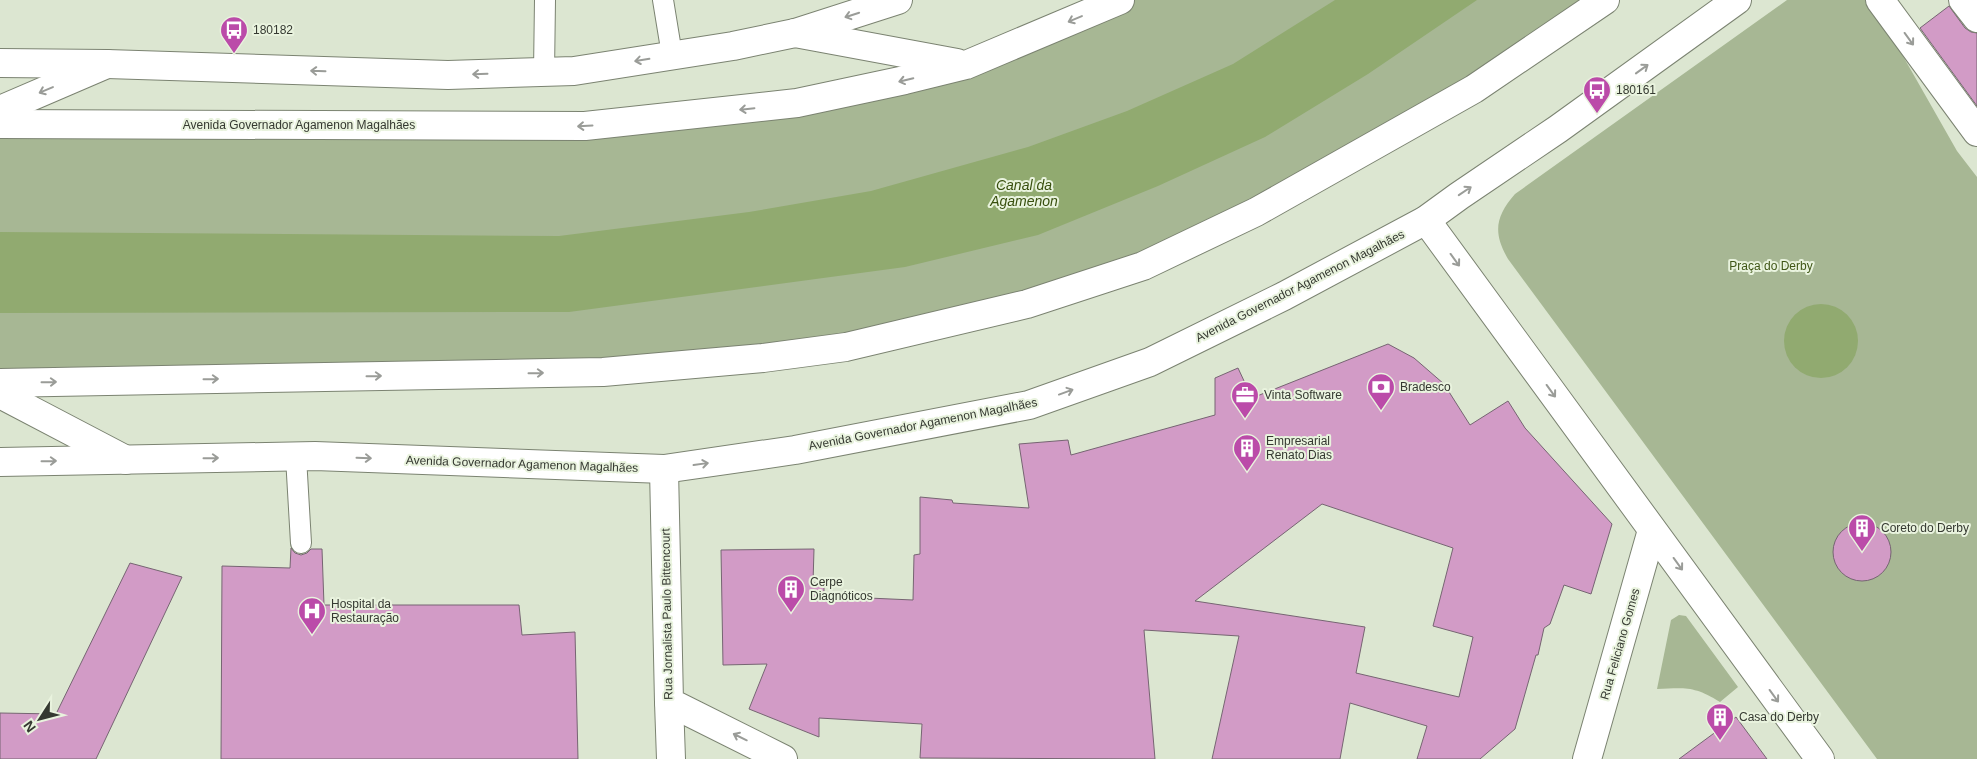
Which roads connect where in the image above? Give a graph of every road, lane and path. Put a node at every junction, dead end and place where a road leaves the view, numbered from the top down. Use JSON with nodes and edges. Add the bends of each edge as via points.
{"nodes":[{"id":1,"x":545,"y":0,"type":"edge"},
{"id":2,"x":663,"y":0,"type":"edge"},
{"id":3,"x":898,"y":0,"type":"edge"},
{"id":4,"x":1120,"y":0,"type":"edge"},
{"id":5,"x":1605,"y":0,"type":"edge"},
{"id":6,"x":1736,"y":0,"type":"edge"},
{"id":7,"x":1880,"y":0,"type":"edge"},
{"id":8,"x":1962,"y":0,"type":"edge"},
{"id":9,"x":1977,"y":18,"type":"edge"},
{"id":10,"x":1977,"y":22,"type":"edge"},
{"id":11,"x":795,"y":33,"type":"junction"},
{"id":12,"x":672,"y":55,"type":"junction"},
{"id":13,"x":0,"y":63,"type":"edge"},
{"id":14,"x":107,"y":64,"type":"junction"},
{"id":15,"x":966,"y":65,"type":"junction"},
{"id":16,"x":544,"y":72,"type":"junction"},
{"id":17,"x":0,"y":110,"type":"edge"},
{"id":18,"x":0,"y":124,"type":"edge"},
{"id":19,"x":1977,"y":132,"type":"edge"},
{"id":20,"x":1426,"y":220,"type":"junction"},
{"id":21,"x":0,"y":383,"type":"edge"},
{"id":22,"x":0,"y":394,"type":"edge"},
{"id":23,"x":296,"y":457,"type":"junction"},
{"id":24,"x":126,"y":460,"type":"junction"},
{"id":25,"x":0,"y":462,"type":"edge"},
{"id":26,"x":664,"y":469,"type":"junction"},
{"id":27,"x":1652,"y":530,"type":"junction"},
{"id":28,"x":301,"y":543,"type":"dead end"},
{"id":29,"x":669,"y":702,"type":"junction"},
{"id":30,"x":671,"y":759,"type":"edge"},
{"id":31,"x":783,"y":759,"type":"edge"},
{"id":32,"x":1587,"y":759,"type":"edge"},
{"id":33,"x":1820,"y":759,"type":"edge"}],
"edges":[{"from":1,"to":16,"type":"lane"},
{"from":2,"to":12,"type":"lane"},
{"from":3,"to":11,"type":"main road","one_way":true},
{"from":4,"to":15,"type":"main road","name":"Avenida Governador Agamenon Magalhães","one_way":true},
{"from":21,"to":5,"type":"main road","one_way":true,"via":[[603,372],[846,347],[1027,304],[1143,266],[1256,212],[1474,89]]},
{"from":20,"to":6,"type":"main road","name":"Avenida Governador Agamenon Magalhães","one_way":true},
{"from":7,"to":19,"type":"main road","one_way":true},
{"from":8,"to":9,"type":"main road"},
{"from":8,"to":10,"type":"lane"},
{"from":11,"to":12,"type":"main road"},
{"from":11,"to":15,"type":"main road"},
{"from":12,"to":16,"type":"main road","one_way":true,"via":[[574,71]]},
{"from":13,"to":14,"type":"main road"},
{"from":16,"to":14,"type":"main road","one_way":true,"via":[[448,75]]},
{"from":14,"to":17,"type":"main road","one_way":true},
{"from":15,"to":18,"type":"main road","name":"Avenida Governador Agamenon Magalhães","one_way":true,"via":[[797,103],[585,126]]},
{"from":26,"to":20,"type":"main road","name":"Avenida Governador Agamenon Magalhães","one_way":true,"via":[[795,450],[1030,405],[1150,362],[1284,296]]},
{"from":20,"to":27,"type":"main road","one_way":true},
{"from":22,"to":24,"type":"main road"},
{"from":24,"to":23,"type":"main road","name":"Avenida Governador Agamenon Magalhães","one_way":true},
{"from":23,"to":26,"type":"main road","name":"Avenida Governador Agamenon Magalhães","one_way":true},
{"from":23,"to":28,"type":"lane"},
{"from":25,"to":24,"type":"main road","name":"Avenida Governador Agamenon Magalhães","one_way":true},
{"from":26,"to":29,"type":"main road","name":"Rua Jornalista Paulo Bittencourt"},
{"from":27,"to":32,"type":"main road","name":"Rua Feliciano Gomes"},
{"from":27,"to":33,"type":"main road","one_way":true},
{"from":29,"to":30,"type":"main road","name":"Rua Jornalista Paulo Bittencourt"},
{"from":31,"to":29,"type":"main road","one_way":true}]}
